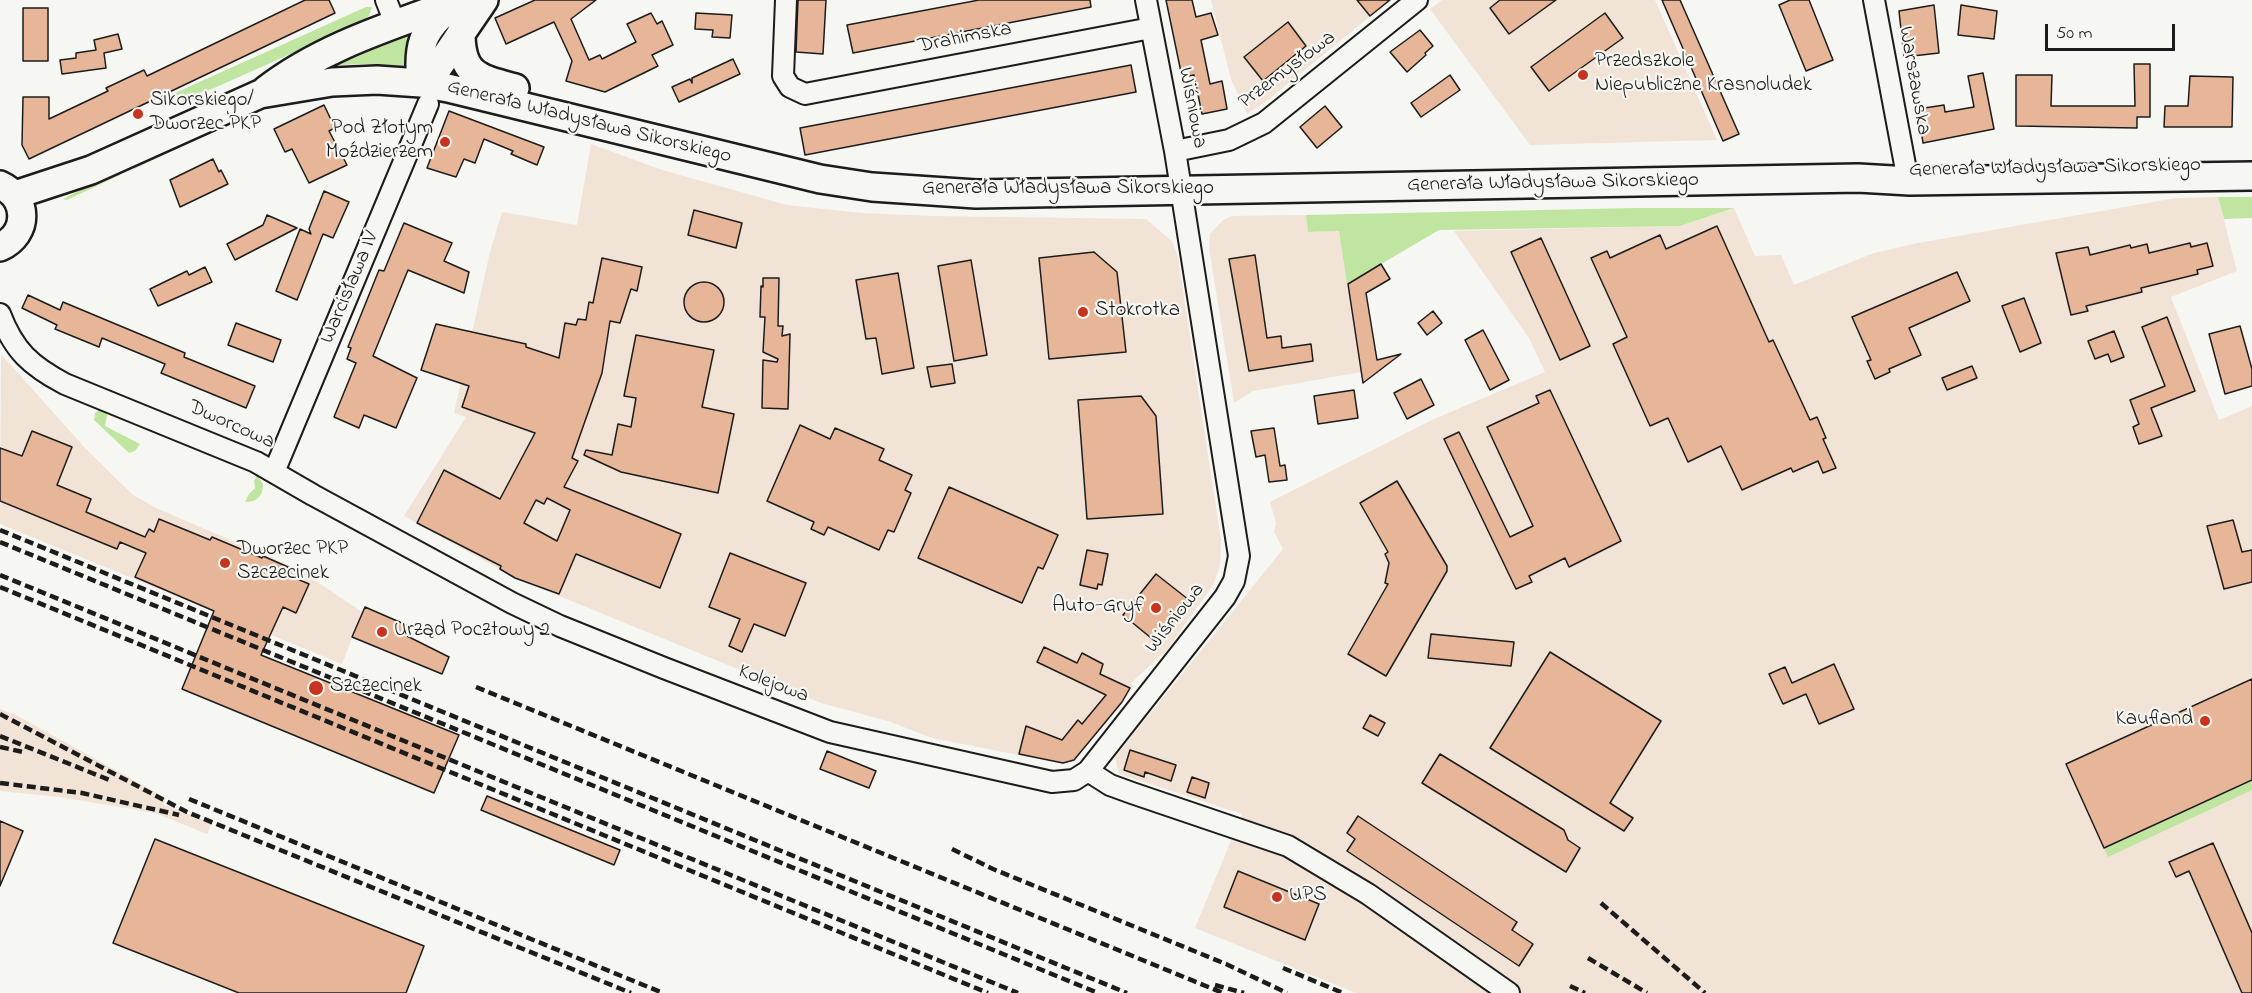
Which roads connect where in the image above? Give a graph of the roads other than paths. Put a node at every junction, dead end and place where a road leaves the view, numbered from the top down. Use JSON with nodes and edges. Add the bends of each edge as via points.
{"nodes":[{"id":1,"x":484,"y":0,"type":"edge"},
{"id":2,"x":786,"y":0,"type":"edge"},
{"id":3,"x":1146,"y":0,"type":"edge"},
{"id":4,"x":1417,"y":0,"type":"edge"},
{"id":5,"x":1874,"y":0,"type":"edge"},
{"id":6,"x":459,"y":1,"type":"edge"},
{"id":7,"x":390,"y":12,"type":"edge"},
{"id":8,"x":1151,"y":28,"type":"junction"},
{"id":9,"x":460,"y":33,"type":"junction"},
{"id":10,"x":260,"y":94,"type":"junction"},
{"id":11,"x":425,"y":94,"type":"junction"},
{"id":12,"x":583,"y":122,"type":"junction"},
{"id":13,"x":1175,"y":151,"type":"junction"},
{"id":14,"x":2252,"y":165,"type":"edge"},
{"id":15,"x":1906,"y":170,"type":"junction"},
{"id":16,"x":2252,"y":176,"type":"edge"},
{"id":17,"x":1858,"y":178,"type":"junction"},
{"id":18,"x":1181,"y":191,"type":"junction"},
{"id":19,"x":12,"y":198,"type":"edge"},
{"id":20,"x":0,"y":247,"type":"edge"},
{"id":21,"x":0,"y":315,"type":"edge"},
{"id":22,"x":274,"y":472,"type":"junction"},
{"id":23,"x":457,"y":572,"type":"joint"},
{"id":24,"x":1088,"y":771,"type":"junction"},
{"id":25,"x":1509,"y":993,"type":"edge"}],
"edges":[{"from":1,"to":9,"type":"street","name":"Warcisława IV"},
{"from":2,"to":8,"type":"street","name":"Drahimska","via":[[782,70],[790,87],[801,93]]},
{"from":3,"to":8,"type":"street","name":"Wiśniowa"},
{"from":4,"to":13,"type":"street","name":"Przemysłowa","via":[[1264,123],[1229,140]]},
{"from":5,"to":15,"type":"street","name":"Warszawska"},
{"from":6,"to":7,"type":"street","name":"Warcisława IV"},
{"from":6,"to":11,"type":"street","name":"Warcisława IV","via":[[430,28],[422,43],[418,58]]},
{"from":7,"to":10,"type":"street","name":"Warcisława IV"},
{"from":8,"to":13,"type":"street","name":"Wiśniowa"},
{"from":9,"to":11,"type":"street","name":"Warcisława IV"},
{"from":9,"to":12,"type":"street","via":[[465,63],[474,74],[517,88]]},
{"from":10,"to":11,"type":"street","name":"Generała Władysława Sikorskiego","via":[[332,82],[377,80]]},
{"from":10,"to":19,"type":"street","name":"Generała Władysława Sikorskiego","via":[[91,170],[53,197]]},
{"from":11,"to":12,"type":"street","name":"Generała Władysława Sikorskiego","via":[[447,88]]},
{"from":11,"to":22,"type":"street","name":"Warcisława IV"},
{"from":12,"to":18,"type":"street","name":"Generała Władysława Sikorskiego","via":[[820,179],[872,187],[975,194]]},
{"from":13,"to":18,"type":"street","name":"Wiśniowa"},
{"from":14,"to":15,"type":"street","name":"Generała Władysława Sikorskiego"},
{"from":15,"to":17,"type":"street","name":"Generała Władysława Sikorskiego"},
{"from":16,"to":17,"type":"street","name":"Generała Władysława Sikorskiego","via":[[1910,181]]},
{"from":17,"to":18,"type":"street","name":"Generała Władysława Sikorskiego"},
{"from":18,"to":24,"type":"street","name":"Wiśniowa","via":[[1238,543],[1237,568],[1225,597]]},
{"from":19,"to":20,"type":"street","via":[[22,225],[9,243]]},
{"from":21,"to":22,"type":"street","name":"Dworcowa","via":[[15,345],[40,371]]},
{"from":22,"to":23,"type":"street","name":"Dworcowa"},
{"from":23,"to":24,"type":"street","name":"Kolejowa","via":[[560,626],[830,732],[1052,782],[1074,780]]},
{"from":24,"to":25,"type":"street","via":[[1132,793],[1288,846],[1368,894]]}]}
